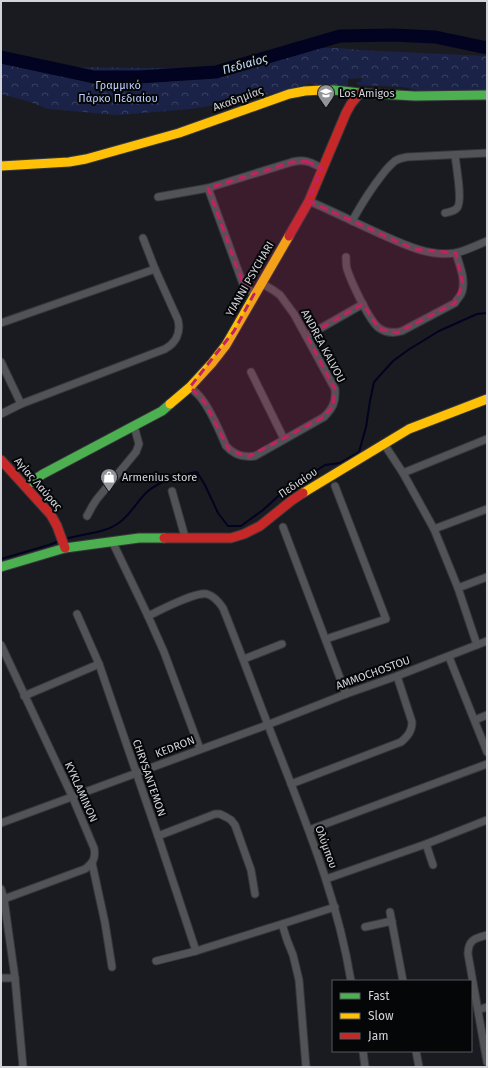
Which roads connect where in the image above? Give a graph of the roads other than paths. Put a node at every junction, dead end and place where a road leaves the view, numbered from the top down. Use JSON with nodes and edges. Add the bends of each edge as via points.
{"nodes":[{"id":1,"x":344,"y":91,"type":"junction"},
{"id":2,"x":360,"y":93,"type":"junction"},
{"id":3,"x":487,"y":95,"type":"edge"},
{"id":4,"x":346,"y":113,"type":"junction"},
{"id":5,"x":487,"y":153,"type":"edge"},
{"id":6,"x":455,"y":155,"type":"junction"},
{"id":7,"x":1,"y":166,"type":"edge"},
{"id":8,"x":322,"y":168,"type":"junction"},
{"id":9,"x":208,"y":188,"type":"junction"},
{"id":10,"x":158,"y":197,"type":"dead end"},
{"id":11,"x":309,"y":201,"type":"junction"},
{"id":12,"x":445,"y":213,"type":"dead end"},
{"id":13,"x":352,"y":221,"type":"junction"},
{"id":14,"x":143,"y":238,"type":"dead end"},
{"id":15,"x":487,"y":241,"type":"edge"},
{"id":16,"x":456,"y":253,"type":"junction"},
{"id":17,"x":346,"y":256,"type":"dead end"},
{"id":18,"x":155,"y":270,"type":"junction"},
{"id":19,"x":261,"y":283,"type":"junction"},
{"id":20,"x":254,"y":294,"type":"junction"},
{"id":21,"x":363,"y":304,"type":"junction"},
{"id":22,"x":1,"y":323,"type":"edge"},
{"id":23,"x":307,"y":336,"type":"junction"},
{"id":24,"x":1,"y":362,"type":"edge"},
{"id":25,"x":251,"y":372,"type":"dead end"},
{"id":26,"x":190,"y":388,"type":"junction"},
{"id":27,"x":487,"y":399,"type":"edge"},
{"id":28,"x":21,"y":404,"type":"junction"},
{"id":29,"x":1,"y":414,"type":"edge"},
{"id":30,"x":134,"y":426,"type":"junction"},
{"id":31,"x":284,"y":439,"type":"junction"},
{"id":32,"x":487,"y":440,"type":"edge"},
{"id":33,"x":384,"y":444,"type":"junction"},
{"id":34,"x":1,"y":460,"type":"edge"},
{"id":35,"x":402,"y":473,"type":"junction"},
{"id":36,"x":25,"y":486,"type":"junction"},
{"id":37,"x":335,"y":486,"type":"dead end"},
{"id":38,"x":172,"y":491,"type":"dead end"},
{"id":39,"x":487,"y":509,"type":"edge"},
{"id":40,"x":87,"y":516,"type":"dead end"},
{"id":41,"x":283,"y":527,"type":"dead end"},
{"id":42,"x":434,"y":529,"type":"junction"},
{"id":43,"x":184,"y":537,"type":"junction"},
{"id":44,"x":112,"y":541,"type":"junction"},
{"id":45,"x":64,"y":546,"type":"junction"},
{"id":46,"x":1,"y":567,"type":"edge"},
{"id":47,"x":487,"y":577,"type":"edge"},
{"id":48,"x":458,"y":588,"type":"junction"},
{"id":49,"x":77,"y":614,"type":"dead end"},
{"id":50,"x":148,"y":616,"type":"junction"},
{"id":51,"x":326,"y":639,"type":"junction"},
{"id":52,"x":487,"y":641,"type":"edge"},
{"id":53,"x":1,"y":644,"type":"edge"},
{"id":54,"x":282,"y":644,"type":"dead end"},
{"id":55,"x":477,"y":645,"type":"junction"},
{"id":56,"x":449,"y":657,"type":"junction"},
{"id":57,"x":244,"y":659,"type":"junction"},
{"id":58,"x":99,"y":664,"type":"junction"},
{"id":59,"x":397,"y":676,"type":"junction"},
{"id":60,"x":346,"y":694,"type":"junction"},
{"id":61,"x":24,"y":696,"type":"junction"},
{"id":62,"x":487,"y":715,"type":"edge"},
{"id":63,"x":475,"y":720,"type":"junction"},
{"id":64,"x":267,"y":725,"type":"junction"},
{"id":65,"x":200,"y":749,"type":"junction"},
{"id":66,"x":487,"y":752,"type":"edge"},
{"id":67,"x":487,"y":764,"type":"edge"},
{"id":68,"x":136,"y":774,"type":"junction"},
{"id":69,"x":291,"y":784,"type":"junction"},
{"id":70,"x":72,"y":796,"type":"junction"},
{"id":71,"x":487,"y":820,"type":"edge"},
{"id":72,"x":1,"y":824,"type":"edge"},
{"id":73,"x":309,"y":830,"type":"junction"},
{"id":74,"x":158,"y":836,"type":"junction"},
{"id":75,"x":426,"y":844,"type":"junction"},
{"id":76,"x":92,"y":863,"type":"junction"},
{"id":77,"x":433,"y":864,"type":"dead end"},
{"id":78,"x":326,"y":879,"type":"junction"},
{"id":79,"x":1,"y":889,"type":"edge"},
{"id":80,"x":255,"y":894,"type":"dead end"},
{"id":81,"x":4,"y":899,"type":"junction"},
{"id":82,"x":335,"y":906,"type":"junction"},
{"id":83,"x":390,"y":912,"type":"dead end"},
{"id":84,"x":392,"y":921,"type":"junction"},
{"id":85,"x":282,"y":924,"type":"junction"},
{"id":86,"x":365,"y":927,"type":"dead end"},
{"id":87,"x":487,"y":935,"type":"edge"},
{"id":88,"x":196,"y":951,"type":"junction"},
{"id":89,"x":156,"y":961,"type":"dead end"},
{"id":90,"x":112,"y":966,"type":"dead end"},
{"id":91,"x":1,"y":978,"type":"edge"},
{"id":92,"x":14,"y":978,"type":"junction"},
{"id":93,"x":351,"y":980,"type":"edge"},
{"id":94,"x":403,"y":980,"type":"edge"},
{"id":95,"x":487,"y":1007,"type":"edge"},
{"id":96,"x":478,"y":1010,"type":"junction"},
{"id":97,"x":362,"y":1052,"type":"edge"},
{"id":98,"x":416,"y":1052,"type":"edge"},
{"id":99,"x":487,"y":1062,"type":"edge"},
{"id":100,"x":23,"y":1067,"type":"edge"},
{"id":101,"x":306,"y":1067,"type":"edge"},
{"id":102,"x":365,"y":1067,"type":"edge"},
{"id":103,"x":419,"y":1067,"type":"edge"}],
"edges":[{"from":1,"to":2,"type":"street","name":"Ακαδημίας"},
{"from":1,"to":4,"type":"street","name":"YIANNI PSYCHARI","via":[[347,101]]},
{"from":1,"to":7,"type":"street","name":"Ακαδημίας","via":[[305,90],[289,94],[179,133],[86,159]]},
{"from":2,"to":3,"type":"street","name":"Ακαδημίας","via":[[415,96]]},
{"from":2,"to":4,"type":"street","name":"YIANNI PSYCHARI"},
{"from":4,"to":8,"type":"street","name":"YIANNI PSYCHARI"},
{"from":5,"to":6,"type":"street"},
{"from":6,"to":12,"type":"street","via":[[460,201],[455,210]]},
{"from":6,"to":13,"type":"street","via":[[406,157],[396,160],[372,188]]},
{"from":8,"to":9,"type":"street","via":[[301,160]]},
{"from":8,"to":11,"type":"street","name":"YIANNI PSYCHARI"},
{"from":9,"to":10,"type":"street"},
{"from":9,"to":20,"type":"street","via":[[243,284]]},
{"from":11,"to":13,"type":"street"},
{"from":11,"to":19,"type":"street","name":"YIANNI PSYCHARI"},
{"from":13,"to":16,"type":"street","via":[[427,252]]},
{"from":14,"to":18,"type":"street"},
{"from":15,"to":16,"type":"street"},
{"from":16,"to":21,"type":"street","via":[[463,284],[462,292],[455,303],[397,333],[379,329]]},
{"from":17,"to":21,"type":"street","via":[[347,269]]},
{"from":18,"to":22,"type":"street"},
{"from":18,"to":28,"type":"street","via":[[178,320],[177,338],[170,346]]},
{"from":19,"to":20,"type":"street","name":"YIANNI PSYCHARI"},
{"from":19,"to":23,"type":"street","name":"ANDREA KALVOU","via":[[273,290],[286,303]]},
{"from":20,"to":26,"type":"street","name":"YIANNI PSYCHARI","via":[[226,345]]},
{"from":21,"to":23,"type":"street"},
{"from":23,"to":31,"type":"street","name":"ANDREA KALVOU","via":[[334,389],[335,398],[333,406],[324,417]]},
{"from":24,"to":28,"type":"street"},
{"from":25,"to":31,"type":"street"},
{"from":26,"to":30,"type":"street","name":"YIANNI PSYCHARI","via":[[162,411]]},
{"from":26,"to":31,"type":"street","name":"ANDREA KALVOU","via":[[205,403],[226,446],[234,453],[255,456]]},
{"from":27,"to":33,"type":"street","name":"Πεδιαίου","via":[[409,429]]},
{"from":28,"to":29,"type":"street"},
{"from":30,"to":36,"type":"street","name":"YIANNI PSYCHARI"},
{"from":30,"to":40,"type":"street","via":[[138,444],[136,452],[92,505]]},
{"from":32,"to":35,"type":"street"},
{"from":33,"to":35,"type":"street"},
{"from":33,"to":43,"type":"street","name":"Πεδιαίου","via":[[309,489],[260,526],[244,534],[231,538]]},
{"from":34,"to":36,"type":"street","name":"Αγίας Λαύρας"},
{"from":35,"to":42,"type":"street"},
{"from":36,"to":45,"type":"street","name":"Αγίας Λαύρας","via":[[51,515]]},
{"from":37,"to":51,"type":"street","via":[[386,618]]},
{"from":38,"to":43,"type":"street"},
{"from":39,"to":42,"type":"street"},
{"from":41,"to":51,"type":"street"},
{"from":42,"to":48,"type":"street"},
{"from":43,"to":44,"type":"street","name":"Πεδιαίου"},
{"from":44,"to":45,"type":"street","name":"Πεδιαίου"},
{"from":44,"to":50,"type":"street"},
{"from":45,"to":46,"type":"street","name":"Πεδιαίου"},
{"from":47,"to":48,"type":"street"},
{"from":48,"to":55,"type":"street"},
{"from":49,"to":58,"type":"street","name":"CHRYSANTEMON"},
{"from":50,"to":57,"type":"street","name":"Ολύμπου","via":[[193,596],[212,596],[223,608]]},
{"from":50,"to":65,"type":"street"},
{"from":51,"to":60,"type":"street"},
{"from":52,"to":55,"type":"street","name":"AMMOCHOSTOU"},
{"from":53,"to":61,"type":"street","name":"KYKLAMINON"},
{"from":54,"to":57,"type":"street"},
{"from":55,"to":56,"type":"street","name":"AMMOCHOSTOU"},
{"from":56,"to":59,"type":"street","name":"AMMOCHOSTOU"},
{"from":56,"to":63,"type":"street"},
{"from":57,"to":64,"type":"street","name":"Ολύμπου"},
{"from":58,"to":61,"type":"street"},
{"from":58,"to":68,"type":"street","name":"CHRYSANTEMON"},
{"from":59,"to":60,"type":"street","name":"AMMOCHOSTOU"},
{"from":59,"to":69,"type":"street","via":[[412,722],[412,728],[406,737],[401,742]]},
{"from":60,"to":64,"type":"street","name":"AMMOCHOSTOU"},
{"from":61,"to":70,"type":"street","name":"KYKLAMINON"},
{"from":62,"to":63,"type":"street"},
{"from":63,"to":66,"type":"street"},
{"from":64,"to":65,"type":"street","name":"KEDRON"},
{"from":64,"to":69,"type":"street","name":"Ολύμπου"},
{"from":65,"to":68,"type":"street","name":"KEDRON"},
{"from":67,"to":73,"type":"street"},
{"from":68,"to":70,"type":"street","name":"KEDRON"},
{"from":68,"to":74,"type":"street","name":"CHRYSANTEMON"},
{"from":69,"to":73,"type":"street","name":"Ολύμπου"},
{"from":70,"to":72,"type":"street","name":"KEDRON"},
{"from":70,"to":76,"type":"street","name":"KYKLAMINON","via":[[94,848]]},
{"from":71,"to":75,"type":"street"},
{"from":73,"to":78,"type":"street","name":"Ολύμπου"},
{"from":74,"to":80,"type":"street","via":[[215,814],[226,817],[231,820],[239,834],[251,870]]},
{"from":74,"to":88,"type":"street","name":"CHRYSANTEMON"},
{"from":75,"to":77,"type":"street"},
{"from":75,"to":78,"type":"street"},
{"from":76,"to":81,"type":"street","via":[[85,869]]},
{"from":76,"to":90,"type":"street","name":"KYKLAMINON","via":[[106,923]]},
{"from":78,"to":82,"type":"street","name":"Ολύμπου"},
{"from":79,"to":81,"type":"street"},
{"from":81,"to":92,"type":"street"},
{"from":82,"to":85,"type":"street"},
{"from":82,"to":93,"type":"street","name":"Ολύμπου"},
{"from":83,"to":84,"type":"street"},
{"from":84,"to":86,"type":"street"},
{"from":84,"to":94,"type":"street"},
{"from":85,"to":88,"type":"street"},
{"from":85,"to":101,"type":"street","via":[[299,980]]},
{"from":87,"to":96,"type":"street","via":[[475,938],[468,949]]},
{"from":88,"to":89,"type":"street"},
{"from":91,"to":92,"type":"street"},
{"from":92,"to":100,"type":"street"},
{"from":95,"to":96,"type":"street"},
{"from":96,"to":99,"type":"street"},
{"from":97,"to":102,"type":"street"},
{"from":98,"to":103,"type":"street"}]}
